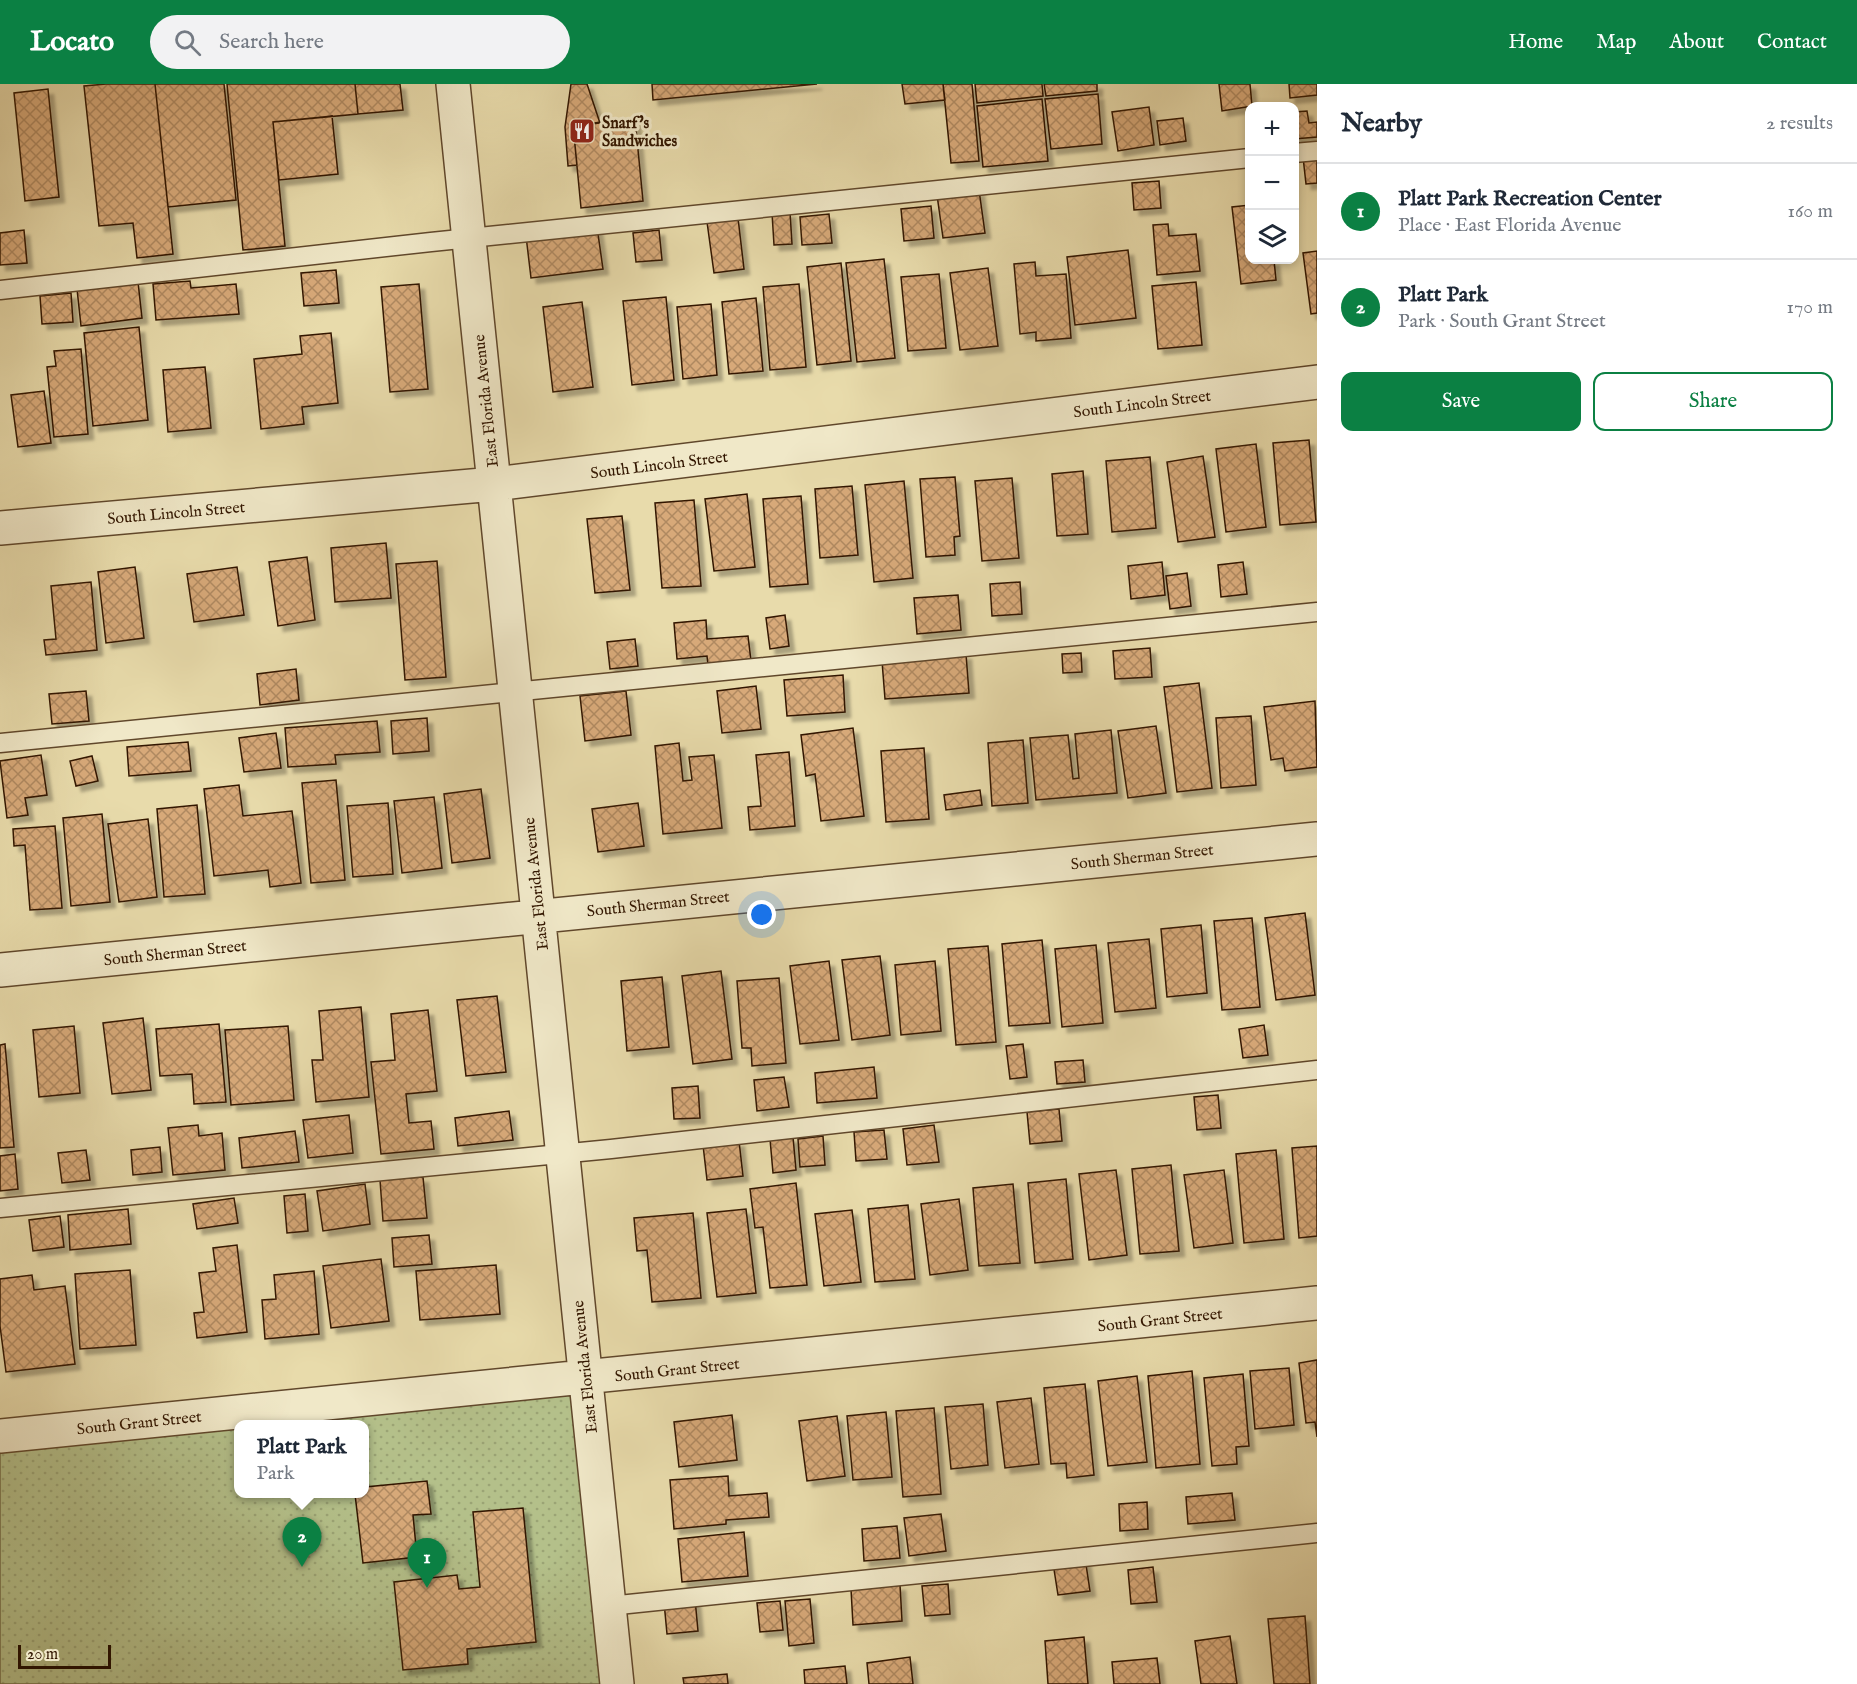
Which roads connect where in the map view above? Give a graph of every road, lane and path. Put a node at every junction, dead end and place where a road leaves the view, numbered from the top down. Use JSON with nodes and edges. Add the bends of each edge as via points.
{"nodes":[{"id":1,"x":453,"y":84,"type":"edge"},
{"id":2,"x":1317,"y":151,"type":"edge"},
{"id":3,"x":1299,"y":153,"type":"edge"},
{"id":4,"x":1245,"y":159,"type":"edge"},
{"id":5,"x":469,"y":238,"type":"junction"},
{"id":6,"x":0,"y":290,"type":"edge"},
{"id":7,"x":1317,"y":382,"type":"edge"},
{"id":8,"x":494,"y":484,"type":"junction"},
{"id":9,"x":0,"y":528,"type":"edge"},
{"id":10,"x":1317,"y":612,"type":"edge"},
{"id":11,"x":515,"y":692,"type":"junction"},
{"id":12,"x":0,"y":743,"type":"edge"},
{"id":13,"x":1317,"y":839,"type":"edge"},
{"id":14,"x":538,"y":915,"type":"junction"},
{"id":15,"x":0,"y":970,"type":"edge"},
{"id":16,"x":1317,"y":1070,"type":"edge"},
{"id":17,"x":563,"y":1154,"type":"junction"},
{"id":18,"x":0,"y":1208,"type":"edge"},
{"id":19,"x":1317,"y":1303,"type":"edge"},
{"id":20,"x":585,"y":1378,"type":"junction"},
{"id":21,"x":0,"y":1436,"type":"edge"},
{"id":22,"x":1317,"y":1533,"type":"edge"},
{"id":23,"x":609,"y":1606,"type":"junction"},
{"id":24,"x":617,"y":1684,"type":"edge"}],
"edges":[{"from":1,"to":5,"type":"street","name":"East Florida Avenue"},
{"from":2,"to":3,"type":"lane"},
{"from":4,"to":5,"type":"lane"},
{"from":5,"to":6,"type":"lane"},
{"from":5,"to":8,"type":"street","name":"East Florida Avenue"},
{"from":7,"to":8,"type":"street","name":"South Lincoln Street"},
{"from":8,"to":9,"type":"street","name":"South Lincoln Street"},
{"from":8,"to":11,"type":"street","name":"East Florida Avenue"},
{"from":10,"to":11,"type":"lane"},
{"from":11,"to":12,"type":"lane"},
{"from":11,"to":14,"type":"street","name":"East Florida Avenue"},
{"from":13,"to":14,"type":"street","name":"South Sherman Street"},
{"from":14,"to":15,"type":"street","name":"South Sherman Street"},
{"from":14,"to":17,"type":"street","name":"East Florida Avenue"},
{"from":16,"to":17,"type":"lane"},
{"from":17,"to":18,"type":"lane"},
{"from":17,"to":20,"type":"street","name":"East Florida Avenue"},
{"from":19,"to":20,"type":"street","name":"South Grant Street"},
{"from":20,"to":21,"type":"street","name":"South Grant Street"},
{"from":20,"to":23,"type":"street","name":"East Florida Avenue"},
{"from":22,"to":23,"type":"lane"},
{"from":23,"to":24,"type":"street","name":"East Florida Avenue"}]}
